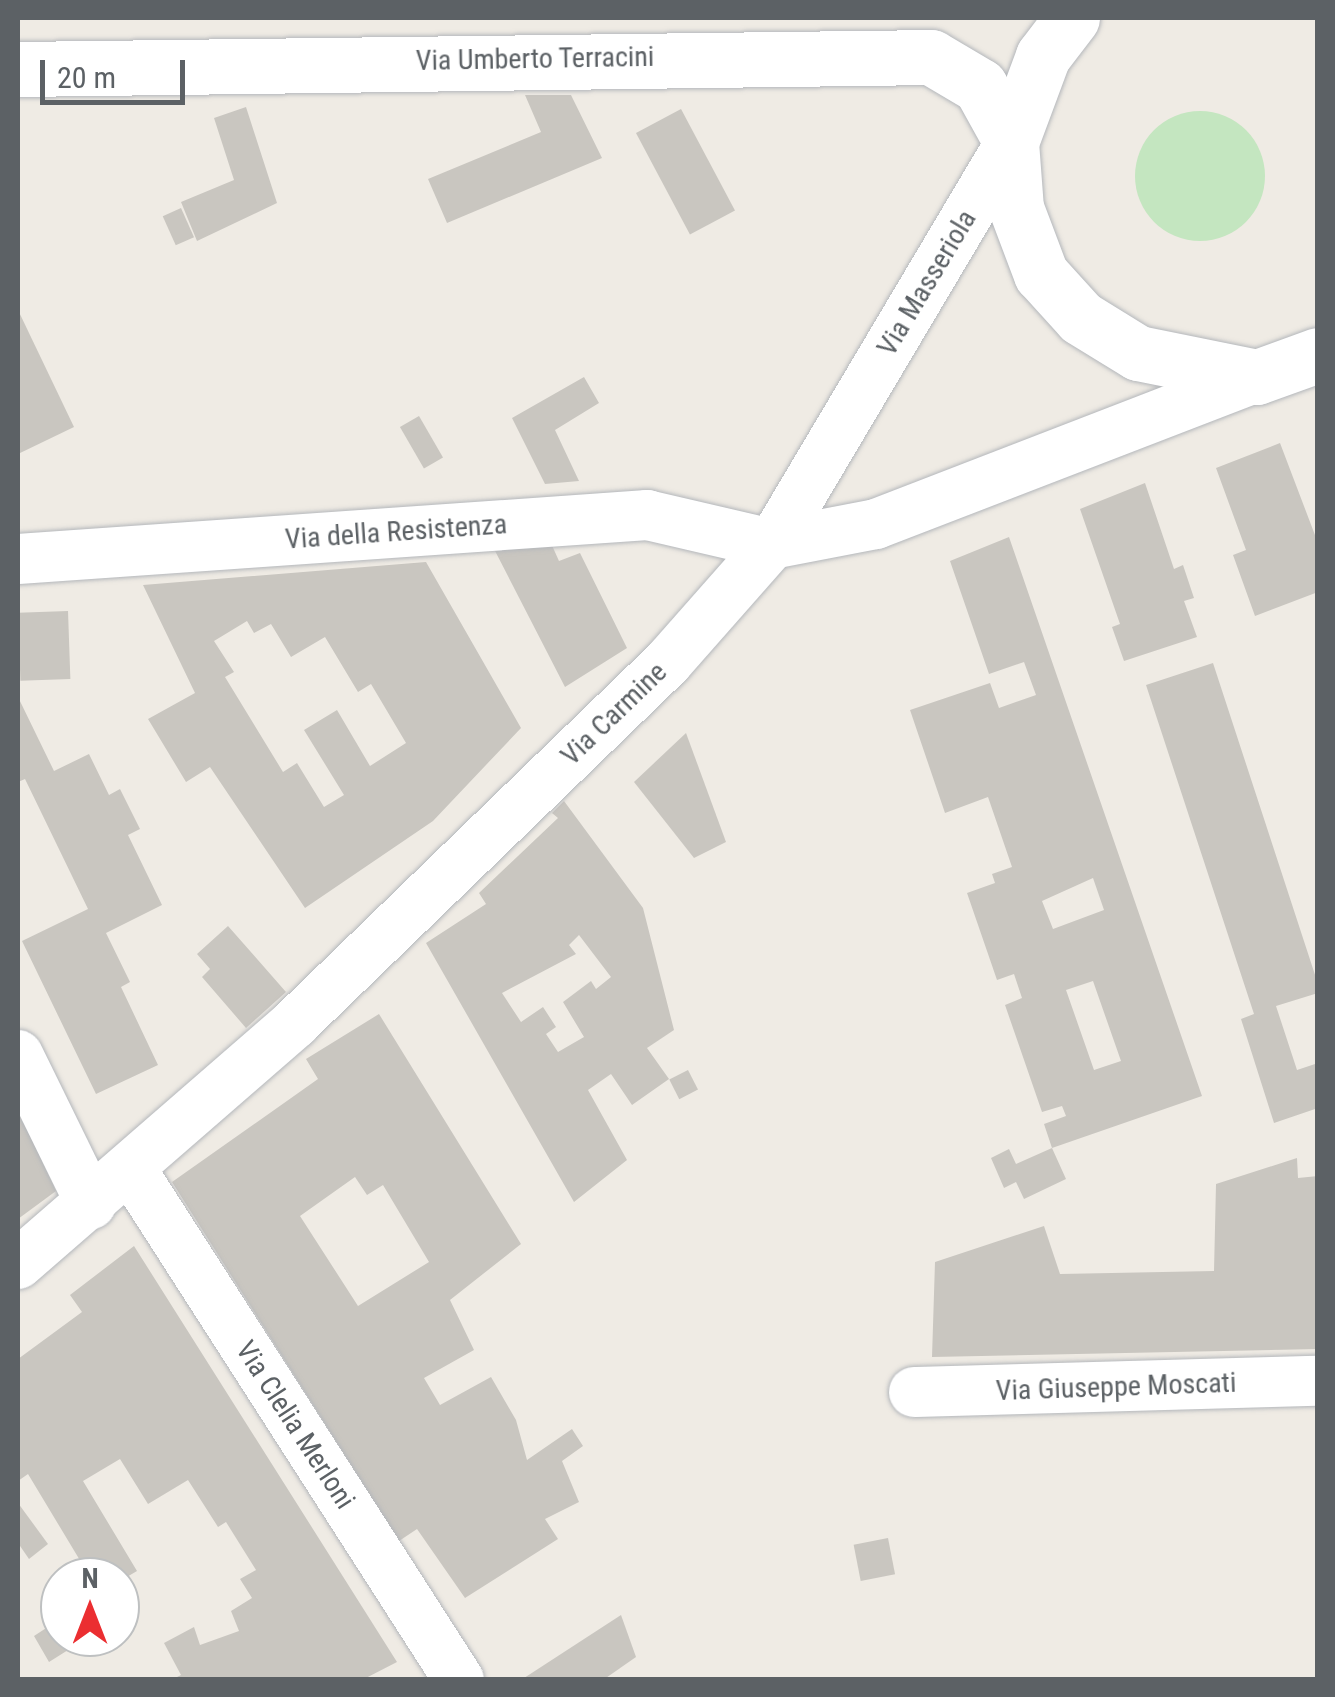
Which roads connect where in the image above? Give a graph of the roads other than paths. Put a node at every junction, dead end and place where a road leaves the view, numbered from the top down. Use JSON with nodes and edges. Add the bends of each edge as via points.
{"nodes":[{"id":1,"x":1072,"y":18,"type":"edge"},
{"id":2,"x":18,"y":69,"type":"edge"},
{"id":3,"x":1011,"y":142,"type":"junction"},
{"id":4,"x":1318,"y":355,"type":"edge"},
{"id":5,"x":1256,"y":377,"type":"junction"},
{"id":6,"x":772,"y":544,"type":"junction"},
{"id":7,"x":18,"y":559,"type":"edge"},
{"id":8,"x":18,"y":1055,"type":"edge"},
{"id":9,"x":132,"y":1171,"type":"junction"},
{"id":10,"x":91,"y":1204,"type":"junction"},
{"id":11,"x":18,"y":1264,"type":"edge"},
{"id":12,"x":1318,"y":1381,"type":"edge"},
{"id":13,"x":914,"y":1392,"type":"dead end"},
{"id":14,"x":458,"y":1680,"type":"edge"}],
"edges":[{"from":1,"to":3,"type":"street","name":"Via Masseriola","via":[[1043,56]]},
{"from":2,"to":3,"type":"street","name":"Via Umberto Terracini","via":[[930,56],[980,86]]},
{"from":3,"to":5,"type":"street","via":[[1016,208],[1041,274],[1081,318],[1138,353]]},
{"from":3,"to":6,"type":"street","name":"Via Masseriola"},
{"from":4,"to":5,"type":"street"},
{"from":5,"to":6,"type":"street","via":[[876,524]]},
{"from":6,"to":7,"type":"street","name":"Via della Resistenza","via":[[647,514]]},
{"from":6,"to":9,"type":"street","name":"Via Carmine","via":[[668,662]]},
{"from":8,"to":10,"type":"street"},
{"from":9,"to":10,"type":"street","name":"Via Carmine"},
{"from":9,"to":14,"type":"street","name":"Via Clelia Merloni"},
{"from":10,"to":11,"type":"street","name":"Via Carmine"},
{"from":12,"to":13,"type":"street","name":"Via Giuseppe Moscati"}]}
